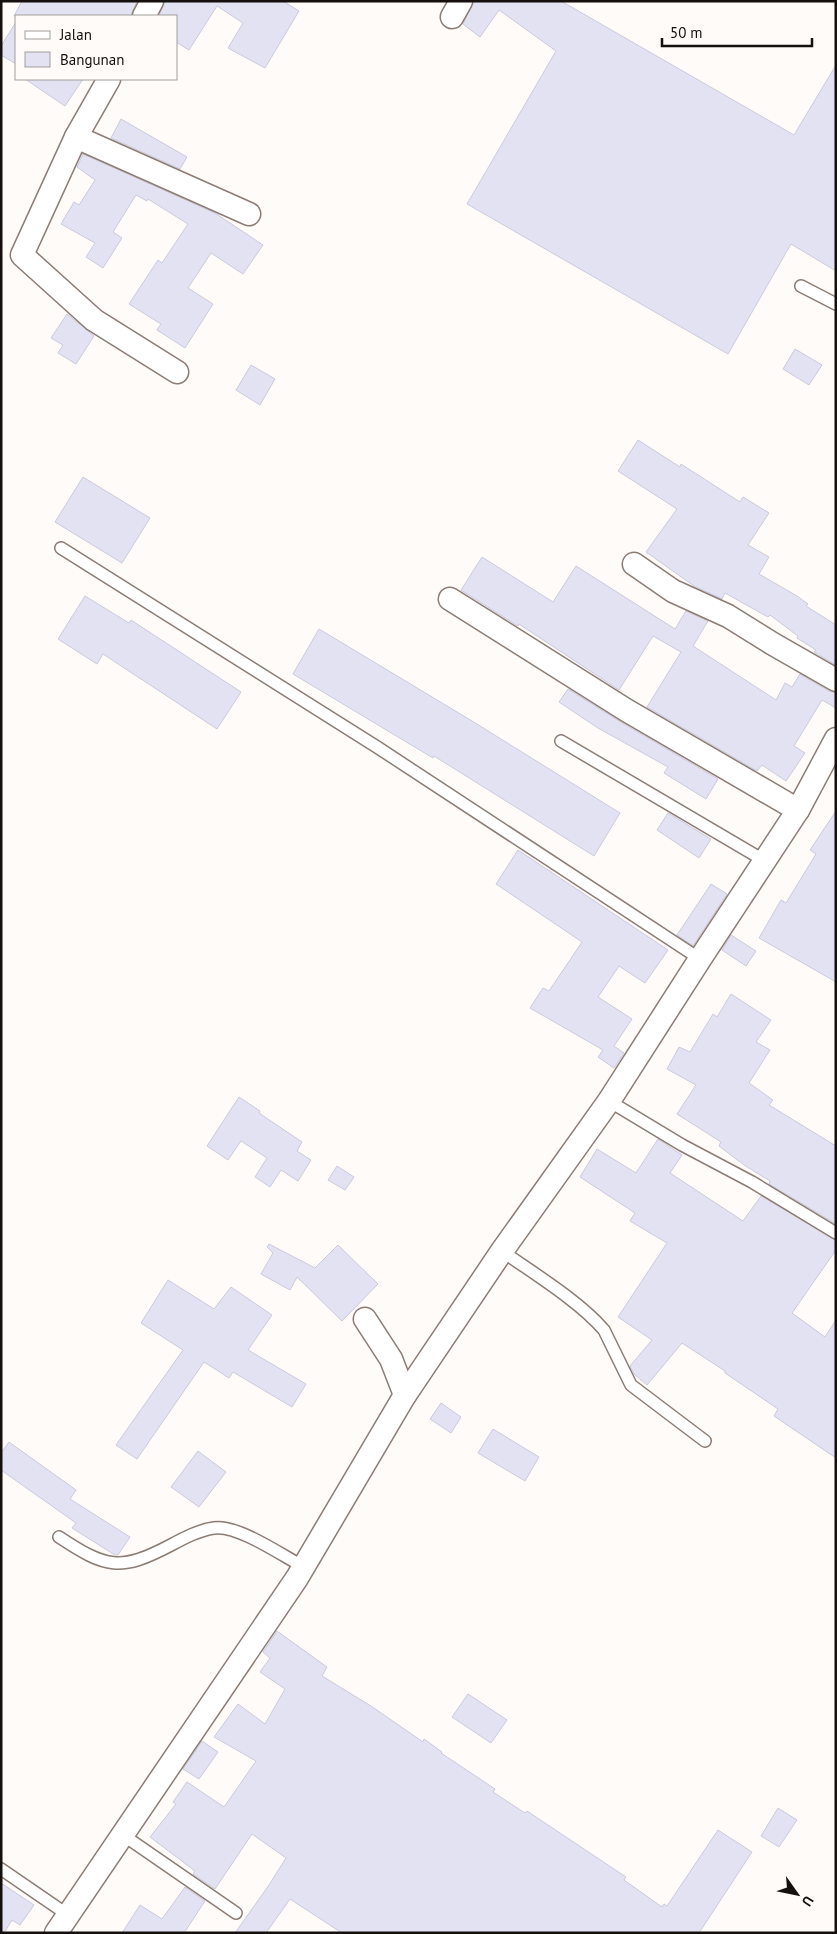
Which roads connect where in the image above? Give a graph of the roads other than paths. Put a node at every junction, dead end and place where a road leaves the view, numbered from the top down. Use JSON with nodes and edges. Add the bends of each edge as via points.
{"nodes":[{"id":1,"x":152,"y":1,"type":"edge"},
{"id":2,"x":145,"y":15,"type":"edge"},
{"id":3,"x":108,"y":80,"type":"edge"},
{"id":4,"x":76,"y":138,"type":"junction"},
{"id":5,"x":249,"y":214,"type":"dead end"},
{"id":6,"x":801,"y":286,"type":"dead end"},
{"id":7,"x":836,"y":304,"type":"edge"},
{"id":8,"x":177,"y":372,"type":"dead end"},
{"id":9,"x":61,"y":548,"type":"dead end"},
{"id":10,"x":634,"y":564,"type":"dead end"},
{"id":11,"x":450,"y":599,"type":"dead end"},
{"id":12,"x":836,"y":680,"type":"edge"},
{"id":13,"x":836,"y":738,"type":"edge"},
{"id":14,"x":561,"y":741,"type":"dead end"},
{"id":15,"x":798,"y":810,"type":"junction"},
{"id":16,"x":765,"y":861,"type":"junction"},
{"id":17,"x":700,"y":959,"type":"junction"},
{"id":18,"x":609,"y":1101,"type":"junction"},
{"id":19,"x":836,"y":1233,"type":"edge"},
{"id":20,"x":502,"y":1251,"type":"junction"},
{"id":21,"x":365,"y":1319,"type":"dead end"},
{"id":22,"x":405,"y":1395,"type":"junction"},
{"id":23,"x":705,"y":1441,"type":"dead end"},
{"id":24,"x":59,"y":1536,"type":"dead end"},
{"id":25,"x":304,"y":1567,"type":"junction"},
{"id":26,"x":123,"y":1835,"type":"junction"},
{"id":27,"x":1,"y":1869,"type":"edge"},
{"id":28,"x":236,"y":1913,"type":"dead end"},
{"id":29,"x":62,"y":1924,"type":"edge"}],
"edges":[{"from":1,"to":2,"type":"street"},
{"from":3,"to":4,"type":"street"},
{"from":4,"to":5,"type":"street"},
{"from":4,"to":8,"type":"street","via":[[22,255],[94,320]]},
{"from":6,"to":7,"type":"lane"},
{"from":9,"to":17,"type":"lane","via":[[377,747]]},
{"from":10,"to":12,"type":"street","via":[[673,591],[728,616]]},
{"from":11,"to":15,"type":"street","via":[[626,710]]},
{"from":13,"to":15,"type":"street"},
{"from":14,"to":16,"type":"lane"},
{"from":15,"to":16,"type":"street"},
{"from":16,"to":17,"type":"street"},
{"from":17,"to":18,"type":"street"},
{"from":18,"to":19,"type":"lane"},
{"from":18,"to":20,"type":"street"},
{"from":20,"to":22,"type":"street"},
{"from":20,"to":23,"type":"lane","via":[[598,1323],[631,1385]]},
{"from":21,"to":22,"type":"street","via":[[391,1359]]},
{"from":22,"to":25,"type":"street"},
{"from":24,"to":25,"type":"lane","via":[[84,1554],[106,1562],[127,1564],[215,1528],[240,1532]]},
{"from":25,"to":26,"type":"street"},
{"from":26,"to":28,"type":"lane"},
{"from":26,"to":29,"type":"street"},
{"from":27,"to":29,"type":"lane"}]}
